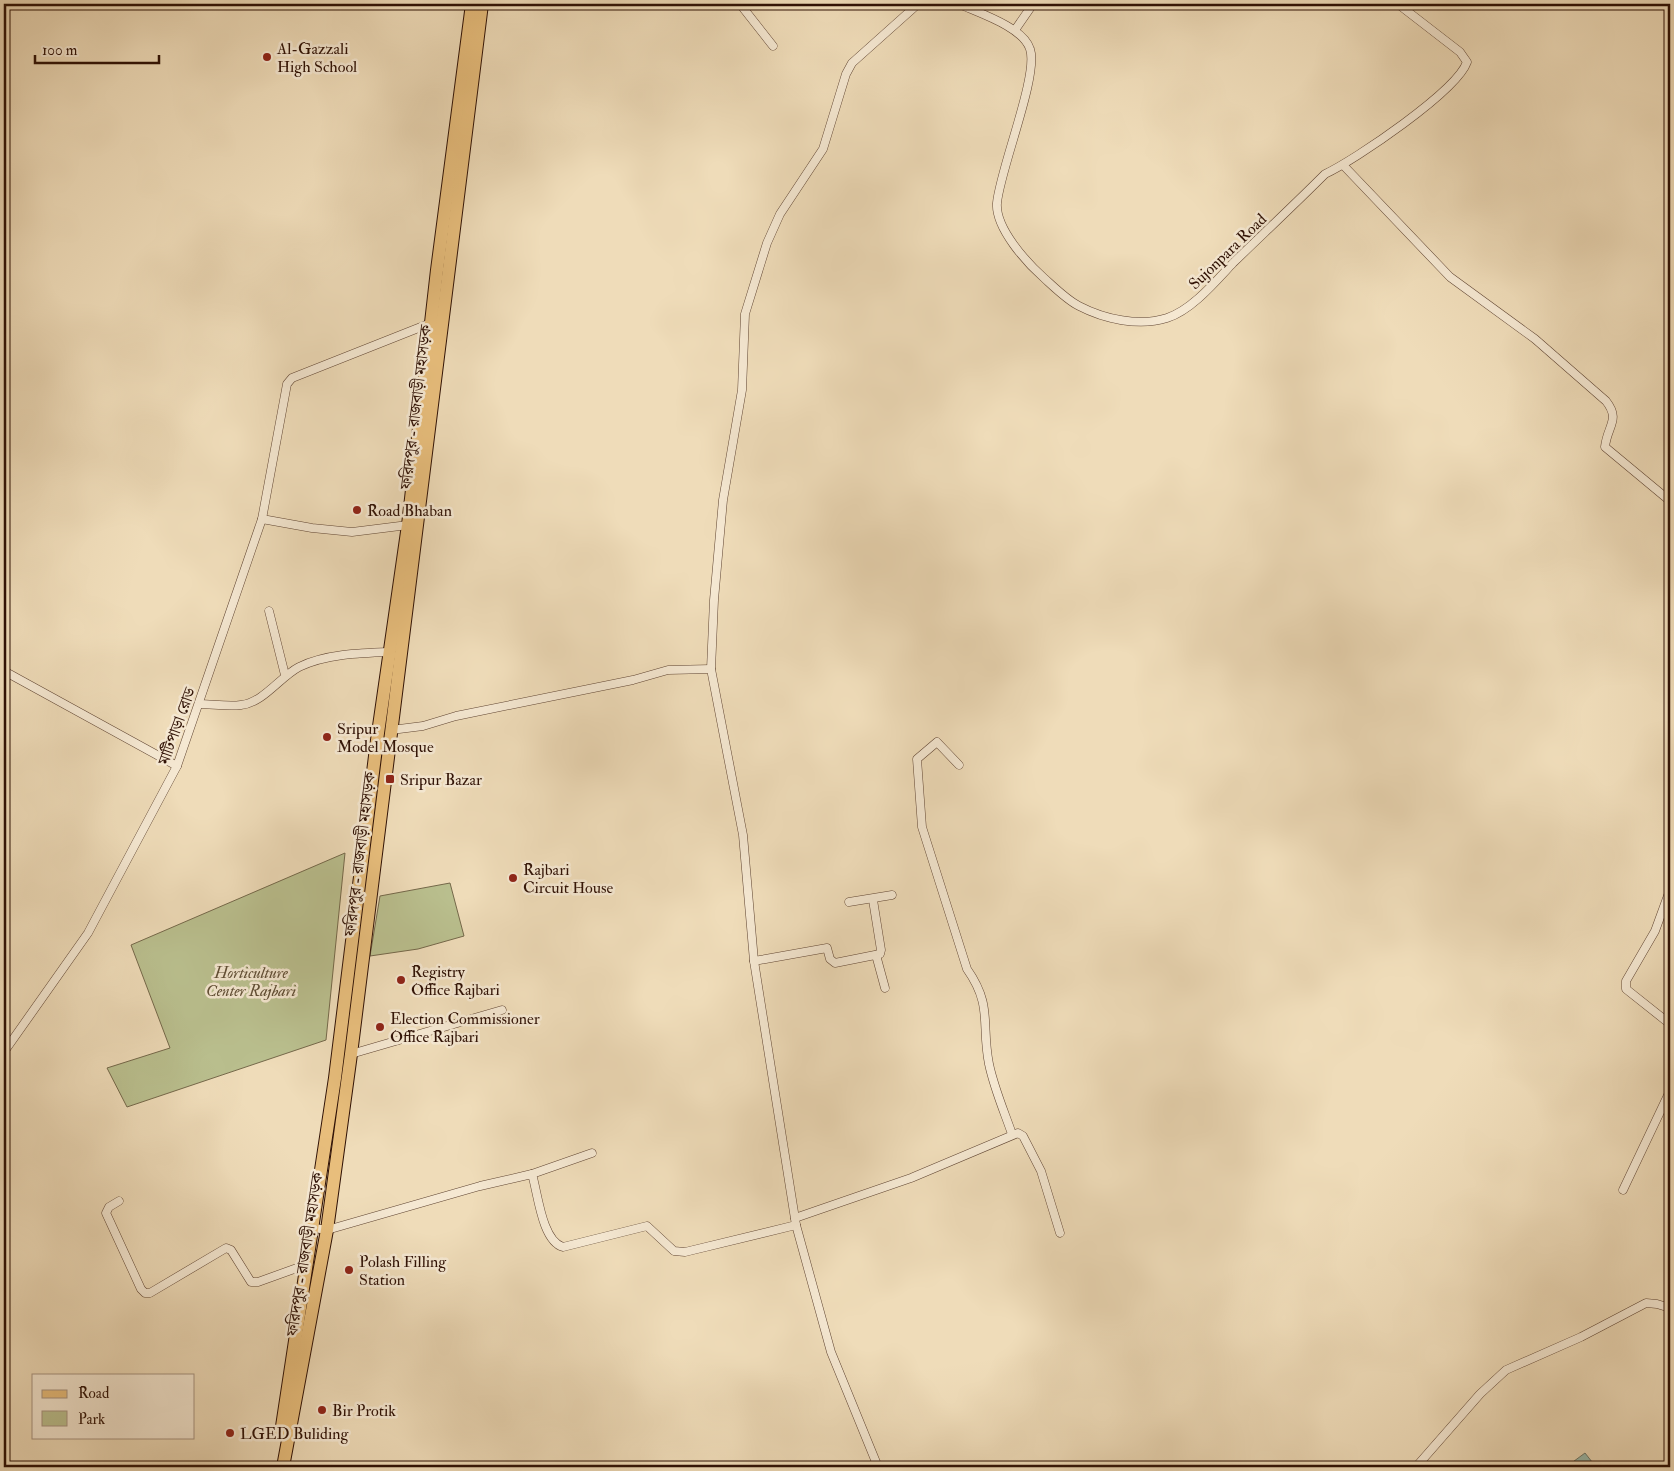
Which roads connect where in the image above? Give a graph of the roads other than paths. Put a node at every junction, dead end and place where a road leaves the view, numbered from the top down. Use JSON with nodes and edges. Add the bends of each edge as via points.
{"nodes":[{"id":1,"x":472,"y":4,"type":"edge"},
{"id":2,"x":482,"y":4,"type":"edge"},
{"id":3,"x":740,"y":4,"type":"edge"},
{"id":4,"x":918,"y":4,"type":"edge"},
{"id":5,"x":959,"y":4,"type":"edge"},
{"id":6,"x":1033,"y":4,"type":"edge"},
{"id":7,"x":1398,"y":4,"type":"edge"},
{"id":8,"x":1015,"y":30,"type":"junction"},
{"id":9,"x":773,"y":46,"type":"dead end"},
{"id":10,"x":1344,"y":166,"type":"junction"},
{"id":11,"x":431,"y":323,"type":"junction"},
{"id":12,"x":1670,"y":501,"type":"edge"},
{"id":13,"x":262,"y":519,"type":"junction"},
{"id":14,"x":408,"y":525,"type":"junction"},
{"id":15,"x":270,"y":611,"type":"dead end"},
{"id":16,"x":390,"y":652,"type":"junction"},
{"id":17,"x":711,"y":669,"type":"junction"},
{"id":18,"x":4,"y":671,"type":"edge"},
{"id":19,"x":285,"y":674,"type":"junction"},
{"id":20,"x":199,"y":704,"type":"junction"},
{"id":21,"x":390,"y":730,"type":"junction"},
{"id":22,"x":959,"y":765,"type":"dead end"},
{"id":23,"x":177,"y":766,"type":"junction"},
{"id":24,"x":1670,"y":890,"type":"edge"},
{"id":25,"x":892,"y":895,"type":"dead end"},
{"id":26,"x":873,"y":900,"type":"junction"},
{"id":27,"x":849,"y":902,"type":"dead end"},
{"id":28,"x":876,"y":955,"type":"junction"},
{"id":29,"x":754,"y":961,"type":"junction"},
{"id":30,"x":885,"y":988,"type":"dead end"},
{"id":31,"x":502,"y":1010,"type":"dead end"},
{"id":32,"x":1670,"y":1024,"type":"edge"},
{"id":33,"x":4,"y":1052,"type":"edge"},
{"id":34,"x":351,"y":1054,"type":"junction"},
{"id":35,"x":1670,"y":1091,"type":"edge"},
{"id":36,"x":1012,"y":1134,"type":"junction"},
{"id":37,"x":592,"y":1153,"type":"dead end"},
{"id":38,"x":532,"y":1174,"type":"junction"},
{"id":39,"x":1623,"y":1190,"type":"dead end"},
{"id":40,"x":119,"y":1201,"type":"dead end"},
{"id":41,"x":795,"y":1221,"type":"junction"},
{"id":42,"x":320,"y":1229,"type":"junction"},
{"id":43,"x":1060,"y":1233,"type":"dead end"},
{"id":44,"x":308,"y":1264,"type":"junction"},
{"id":45,"x":1670,"y":1308,"type":"edge"},
{"id":46,"x":276,"y":1467,"type":"edge"},
{"id":47,"x":283,"y":1467,"type":"edge"},
{"id":48,"x":878,"y":1467,"type":"edge"},
{"id":49,"x":1416,"y":1467,"type":"edge"}],
"edges":[{"from":1,"to":11,"type":"main road","name":"ফরিদপুর - রাজবাড়ী মহাসড়ক"},
{"from":2,"to":21,"type":"main road","name":"ফরিদপুর - রাজবাড়ী মহাসড়ক"},
{"from":3,"to":9,"type":"street"},
{"from":4,"to":17,"type":"street","via":[[852,63],[823,149],[780,214],[767,243],[745,314],[742,390],[723,500]]},
{"from":5,"to":8,"type":"street"},
{"from":6,"to":8,"type":"street"},
{"from":7,"to":10,"type":"street","name":"Sujonpara Road","via":[[1460,52],[1467,62],[1465,69],[1445,90]]},
{"from":8,"to":10,"type":"street","name":"Sujonpara Road","via":[[1026,40],[1031,51],[1029,78],[996,205],[1002,228],[1018,249],[1042,276],[1078,306],[1108,318],[1136,321],[1168,318],[1216,283],[1325,174]]},
{"from":10,"to":12,"type":"street","via":[[1450,277],[1520,327],[1606,401],[1613,410],[1613,423],[1605,447]]},
{"from":11,"to":13,"type":"street","name":"মাটিপাড়া রোড","via":[[292,378],[287,384]]},
{"from":11,"to":14,"type":"main road","name":"ফরিদপুর - রাজবাড়ী মহাসড়ক"},
{"from":13,"to":14,"type":"street","via":[[352,532]]},
{"from":13,"to":20,"type":"street","name":"মাটিপাড়া রোড"},
{"from":14,"to":16,"type":"main road","name":"ফরিদপুর - রাজবাড়ী মহাসড়ক"},
{"from":15,"to":19,"type":"street"},
{"from":16,"to":19,"type":"street","via":[[336,656]]},
{"from":16,"to":42,"type":"main road","name":"ফরিদপুর - রাজবাড়ী মহাসড়ক"},
{"from":17,"to":21,"type":"street","via":[[668,670],[423,726]]},
{"from":17,"to":29,"type":"street","via":[[743,835]]},
{"from":18,"to":23,"type":"street"},
{"from":19,"to":20,"type":"street","via":[[250,703]]},
{"from":20,"to":23,"type":"street","name":"মাটিপাড়া রোড"},
{"from":21,"to":34,"type":"main road","name":"ফরিদপুর - রাজবাড়ী মহাসড়ক"},
{"from":22,"to":36,"type":"street","via":[[937,742],[917,759],[922,827],[967,969],[979,986],[985,1004],[989,1064]]},
{"from":23,"to":33,"type":"street","name":"মাটিপাড়া রোড","via":[[88,933]]},
{"from":24,"to":32,"type":"street","via":[[1655,931],[1626,981],[1626,989],[1634,997]]},
{"from":25,"to":26,"type":"street"},
{"from":26,"to":27,"type":"street"},
{"from":26,"to":28,"type":"street","via":[[881,950]]},
{"from":28,"to":29,"type":"street","via":[[835,963],[830,959],[827,948]]},
{"from":28,"to":30,"type":"street"},
{"from":29,"to":41,"type":"street"},
{"from":31,"to":34,"type":"street"},
{"from":34,"to":42,"type":"main road","name":"ফরিদপুর - রাজবাড়ী মহাসড়ক"},
{"from":35,"to":39,"type":"street"},
{"from":36,"to":41,"type":"street","via":[[911,1178]]},
{"from":36,"to":43,"type":"street","via":[[1023,1136],[1041,1171]]},
{"from":37,"to":38,"type":"street"},
{"from":38,"to":41,"type":"street","via":[[548,1236],[556,1245],[563,1247],[647,1226],[674,1251],[685,1252]]},
{"from":38,"to":42,"type":"street"},
{"from":40,"to":44,"type":"street","via":[[109,1206],[106,1213],[140,1289],[145,1293],[226,1248],[231,1250],[251,1282]]},
{"from":41,"to":48,"type":"street","via":[[831,1352]]},
{"from":42,"to":44,"type":"main road","name":"ফরিদপুর - রাজবাড়ী মহাসড়ক"},
{"from":42,"to":47,"type":"main road","name":"ফরিদপুর - রাজবাড়ী মহাসড়ক"},
{"from":44,"to":46,"type":"main road","name":"ফরিদপুর - রাজবাড়ী মহাসড়ক"},
{"from":45,"to":49,"type":"street","via":[[1646,1303],[1506,1370],[1480,1394]]}]}
